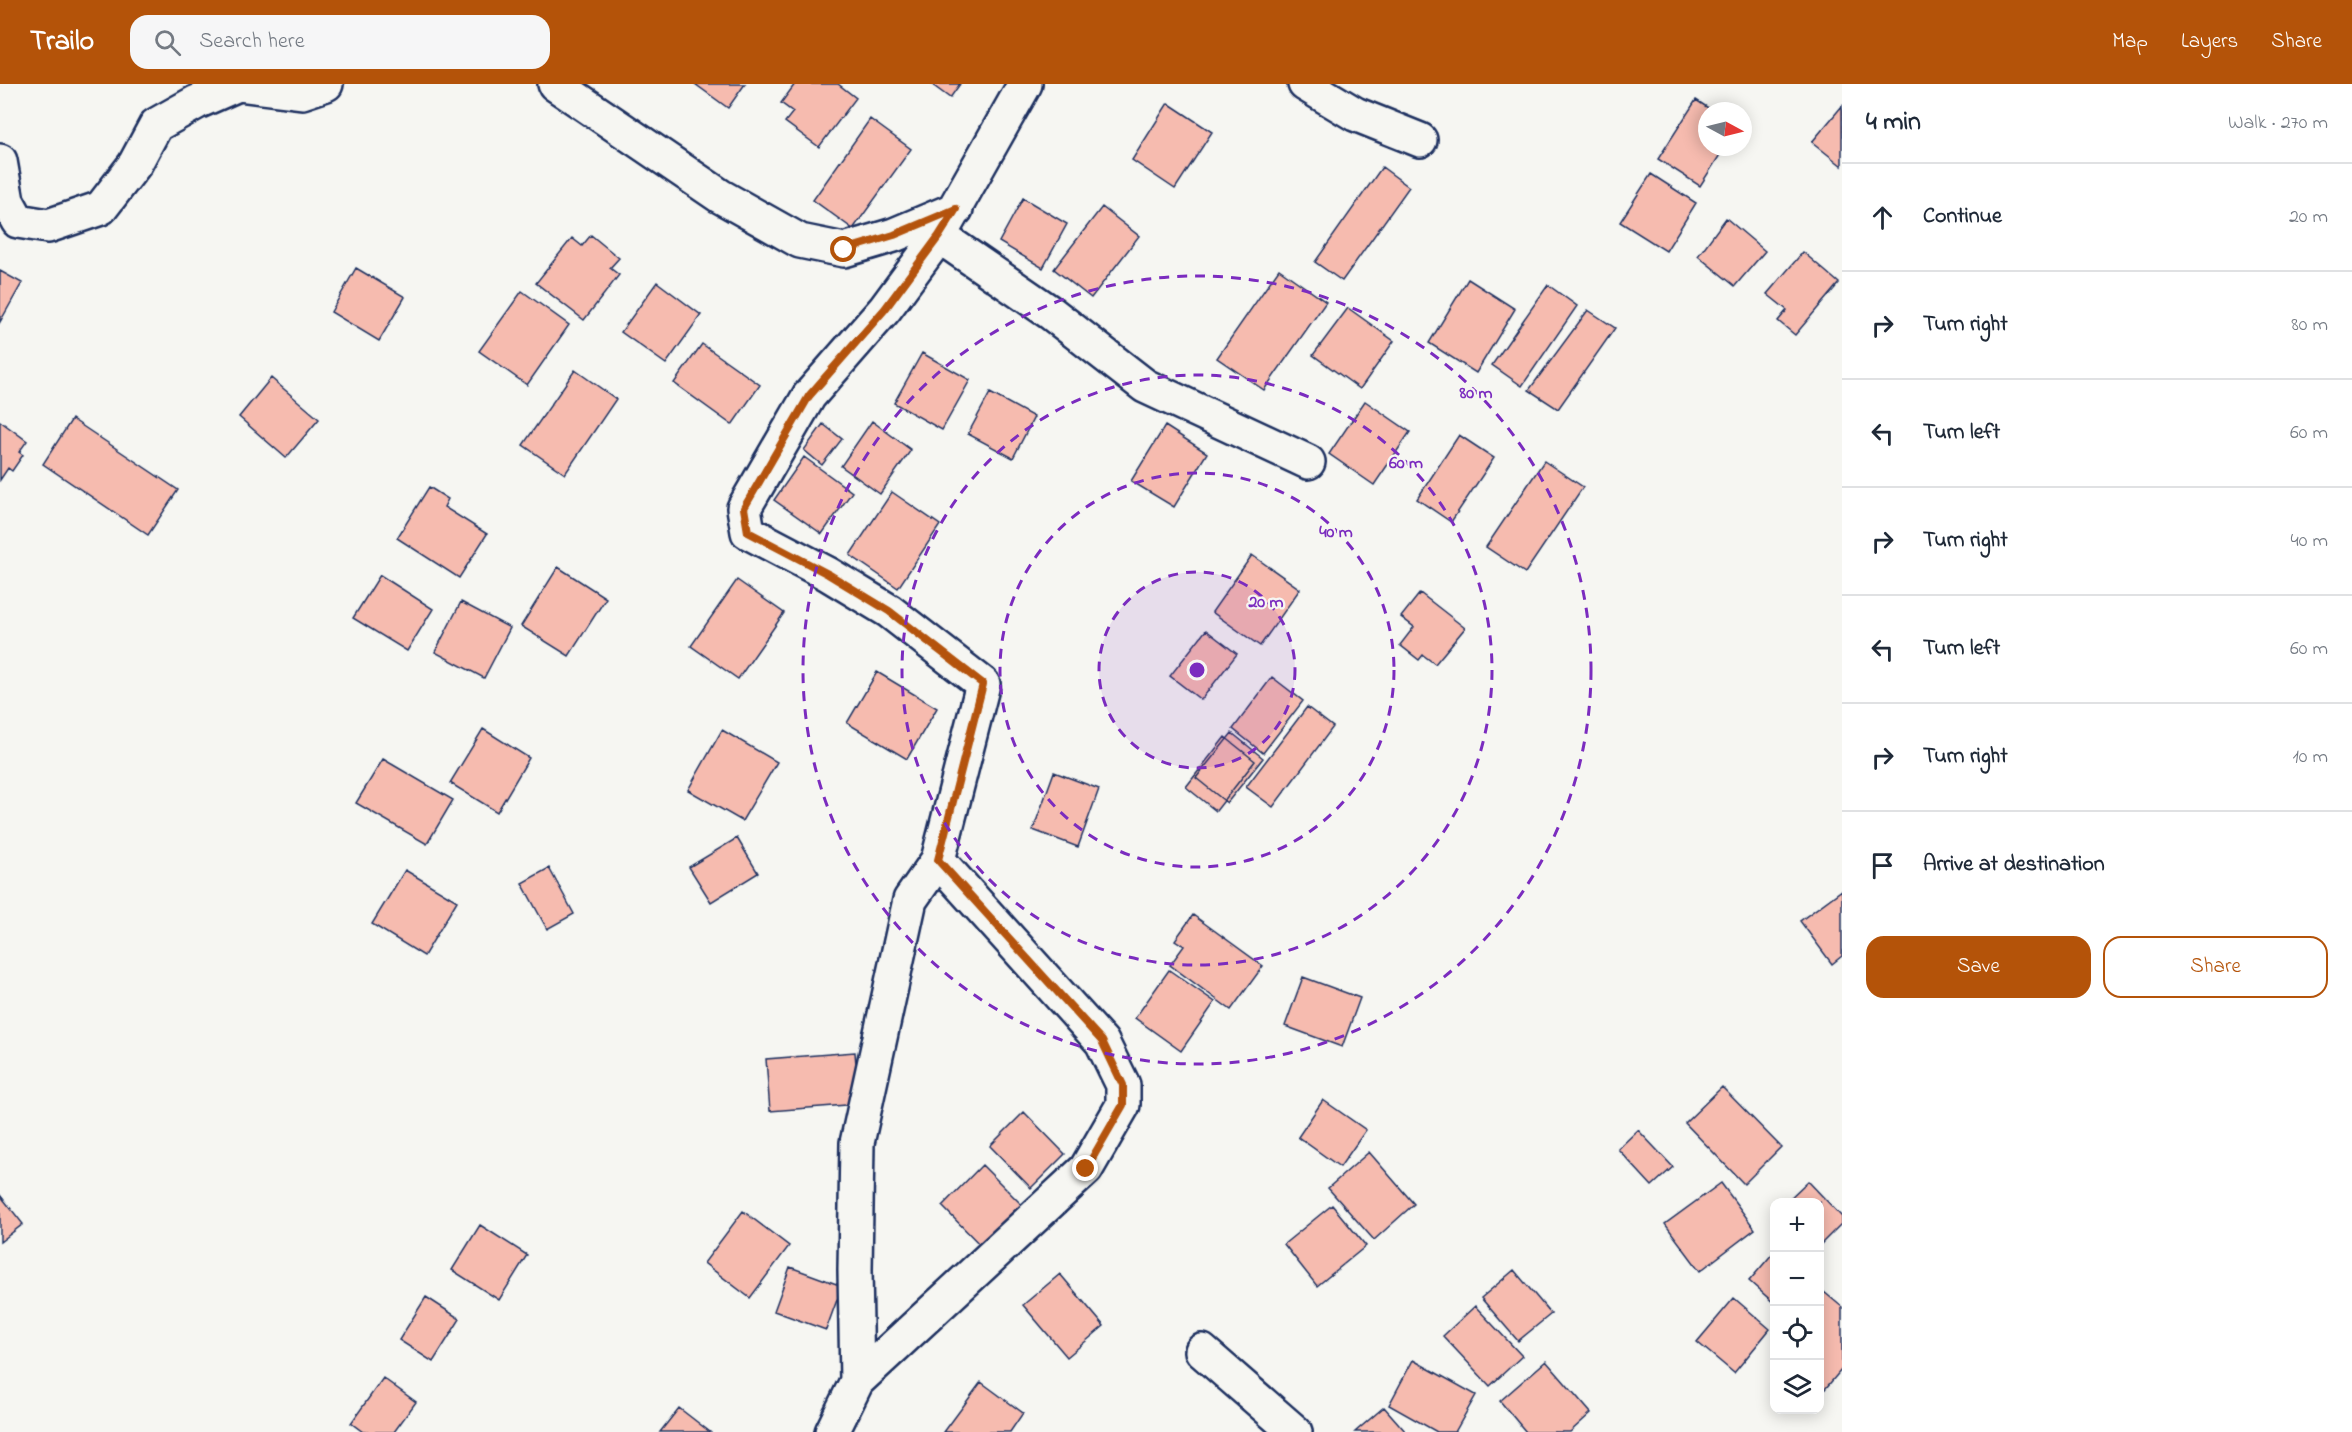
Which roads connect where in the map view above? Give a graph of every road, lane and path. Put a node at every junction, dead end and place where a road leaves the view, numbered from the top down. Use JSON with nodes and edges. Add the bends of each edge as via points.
{"nodes":[{"id":1,"x":326,"y":84,"type":"edge"},
{"id":2,"x":555,"y":84,"type":"edge"},
{"id":3,"x":1025,"y":84,"type":"edge"},
{"id":4,"x":1305,"y":84,"type":"edge"},
{"id":5,"x":1420,"y":140,"type":"dead end"},
{"id":6,"x":0,"y":161,"type":"edge"},
{"id":7,"x":956,"y":209,"type":"junction"},
{"id":8,"x":939,"y":236,"type":"junction"},
{"id":9,"x":1308,"y":462,"type":"dead end"},
{"id":10,"x":938,"y":860,"type":"junction"},
{"id":11,"x":1202,"y":1351,"type":"dead end"},
{"id":12,"x":857,"y":1381,"type":"junction"},
{"id":13,"x":832,"y":1432,"type":"edge"},
{"id":14,"x":1295,"y":1432,"type":"edge"}],
"edges":[{"from":1,"to":6,"type":"street","via":[[302,92],[238,84],[197,102],[156,125],[135,164],[101,208],[48,226],[18,221],[7,201]]},
{"from":2,"to":7,"type":"street","via":[[720,196],[801,241],[844,250],[894,235]]},
{"from":3,"to":7,"type":"street"},
{"from":4,"to":5,"type":"street","via":[[1355,114]]},
{"from":7,"to":8,"type":"street"},
{"from":8,"to":9,"type":"street","via":[[1051,313],[1145,386]]},
{"from":8,"to":10,"type":"street","via":[[885,309],[809,396],[744,508],[748,532],[889,611],[983,684]]},
{"from":10,"to":12,"type":"street","via":[[910,900],[857,1143]]},
{"from":10,"to":12,"type":"street","via":[[1102,1041],[1123,1085],[1123,1105],[1086,1169]]},
{"from":11,"to":14,"type":"street"},
{"from":12,"to":13,"type":"street"}]}
